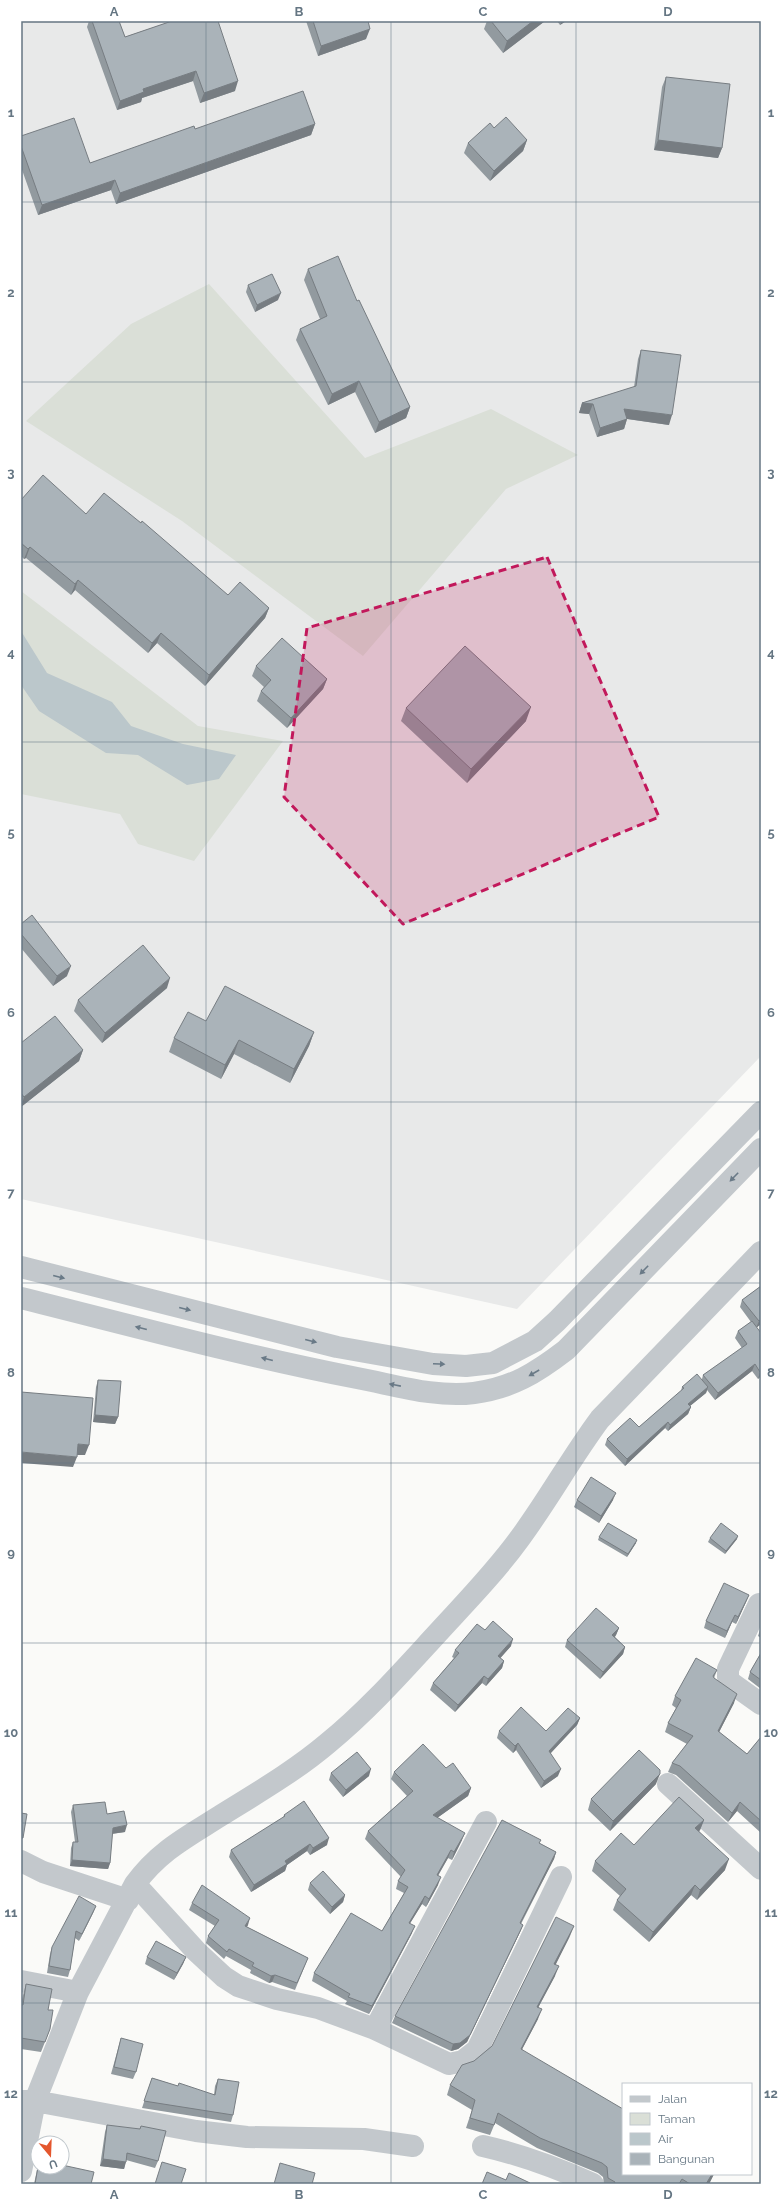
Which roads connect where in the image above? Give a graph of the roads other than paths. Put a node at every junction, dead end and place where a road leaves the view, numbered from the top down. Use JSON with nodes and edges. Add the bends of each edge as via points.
{"nodes":[{"id":1,"x":761,"y":1112,"type":"edge"},
{"id":2,"x":761,"y":1149,"type":"edge"},
{"id":3,"x":761,"y":1252,"type":"edge"},
{"id":4,"x":21,"y":1267,"type":"edge"},
{"id":5,"x":21,"y":1298,"type":"edge"},
{"id":6,"x":759,"y":1604,"type":"dead end"},
{"id":7,"x":761,"y":1704,"type":"edge"},
{"id":8,"x":668,"y":1784,"type":"dead end"},
{"id":9,"x":486,"y":1822,"type":"dead end"},
{"id":10,"x":21,"y":1861,"type":"edge"},
{"id":11,"x":761,"y":1869,"type":"edge"},
{"id":12,"x":561,"y":1878,"type":"dead end"},
{"id":13,"x":131,"y":1892,"type":"junction"},
{"id":14,"x":21,"y":1981,"type":"edge"},
{"id":15,"x":78,"y":1992,"type":"junction"},
{"id":16,"x":375,"y":2029,"type":"junction"},
{"id":17,"x":28,"y":2101,"type":"edge"},
{"id":18,"x":413,"y":2146,"type":"dead end"},
{"id":19,"x":483,"y":2146,"type":"dead end"},
{"id":20,"x":21,"y":2171,"type":"edge"},
{"id":21,"x":593,"y":2184,"type":"edge"}],
"edges":[{"from":4,"to":1,"type":"street","one_way":true,"via":[[336,1347],[433,1364],[466,1366],[493,1363],[535,1341],[557,1322]]},
{"from":2,"to":5,"type":"street","one_way":true,"via":[[566,1350],[536,1373],[495,1389],[473,1393],[432,1392],[410,1388],[306,1368]]},
{"from":3,"to":13,"type":"street","via":[[600,1420],[578,1448],[520,1538],[492,1574],[375,1701],[328,1744],[297,1767],[165,1851],[144,1871]]},
{"from":6,"to":7,"type":"street","via":[[728,1668],[728,1678]]},
{"from":8,"to":11,"type":"street"},
{"from":9,"to":16,"type":"street"},
{"from":10,"to":13,"type":"street","via":[[43,1872]]},
{"from":12,"to":16,"type":"street","via":[[477,2050],[463,2061],[449,2064]]},
{"from":13,"to":15,"type":"street"},
{"from":13,"to":16,"type":"street","via":[[238,1986],[264,1996],[318,2008]]},
{"from":14,"to":15,"type":"street"},
{"from":15,"to":17,"type":"street"},
{"from":17,"to":18,"type":"street","via":[[196,2131],[247,2137],[364,2139]]},
{"from":17,"to":20,"type":"street"},
{"from":19,"to":21,"type":"street","via":[[552,2165]]}]}
